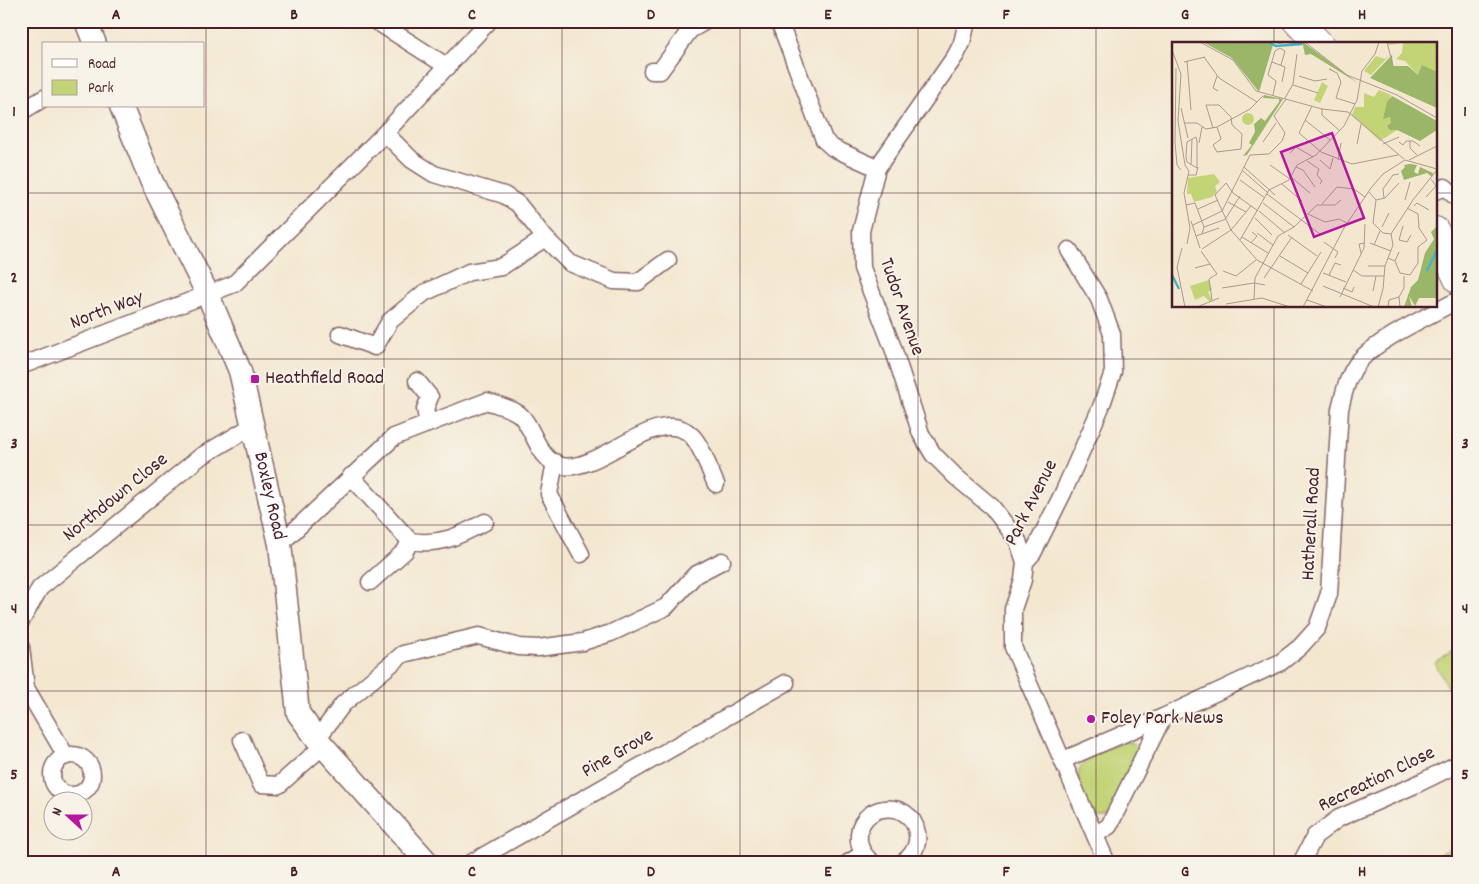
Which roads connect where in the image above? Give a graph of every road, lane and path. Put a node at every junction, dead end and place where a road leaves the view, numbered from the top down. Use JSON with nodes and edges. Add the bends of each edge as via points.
{"nodes":[{"id":1,"x":86,"y":21,"type":"edge"},
{"id":2,"x":376,"y":21,"type":"edge"},
{"id":3,"x":489,"y":21,"type":"edge"},
{"id":4,"x":706,"y":21,"type":"edge"},
{"id":5,"x":779,"y":21,"type":"edge"},
{"id":6,"x":967,"y":21,"type":"edge"},
{"id":7,"x":1297,"y":21,"type":"edge"},
{"id":8,"x":94,"y":42,"type":"edge"},
{"id":9,"x":1317,"y":42,"type":"edge"},
{"id":10,"x":448,"y":67,"type":"junction"},
{"id":11,"x":652,"y":71,"type":"dead end"},
{"id":12,"x":42,"y":99,"type":"edge"},
{"id":13,"x":122,"y":108,"type":"edge"},
{"id":14,"x":21,"y":112,"type":"edge"},
{"id":15,"x":385,"y":133,"type":"junction"},
{"id":16,"x":877,"y":168,"type":"junction"},
{"id":17,"x":1436,"y":191,"type":"edge"},
{"id":18,"x":1458,"y":198,"type":"edge"},
{"id":19,"x":1436,"y":233,"type":"edge"},
{"id":20,"x":545,"y":238,"type":"junction"},
{"id":21,"x":1069,"y":250,"type":"dead end"},
{"id":22,"x":668,"y":260,"type":"dead end"},
{"id":23,"x":1458,"y":278,"type":"edge"},
{"id":24,"x":208,"y":295,"type":"junction"},
{"id":25,"x":1458,"y":300,"type":"edge"},
{"id":26,"x":340,"y":334,"type":"dead end"},
{"id":27,"x":21,"y":366,"type":"edge"},
{"id":28,"x":417,"y":382,"type":"dead end"},
{"id":29,"x":428,"y":424,"type":"junction"},
{"id":30,"x":254,"y":426,"type":"junction"},
{"id":31,"x":554,"y":462,"type":"junction"},
{"id":32,"x":351,"y":476,"type":"junction"},
{"id":33,"x":716,"y":484,"type":"dead end"},
{"id":34,"x":485,"y":522,"type":"dead end"},
{"id":35,"x":410,"y":541,"type":"junction"},
{"id":36,"x":280,"y":544,"type":"junction"},
{"id":37,"x":581,"y":554,"type":"dead end"},
{"id":38,"x":722,"y":561,"type":"dead end"},
{"id":39,"x":1025,"y":562,"type":"junction"},
{"id":40,"x":370,"y":582,"type":"dead end"},
{"id":41,"x":21,"y":621,"type":"edge"},
{"id":42,"x":21,"y":647,"type":"edge"},
{"id":43,"x":786,"y":683,"type":"dead end"},
{"id":44,"x":1164,"y":717,"type":"junction"},
{"id":45,"x":242,"y":740,"type":"dead end"},
{"id":46,"x":320,"y":743,"type":"junction"},
{"id":47,"x":66,"y":756,"type":"dead end"},
{"id":48,"x":1062,"y":760,"type":"junction"},
{"id":49,"x":1458,"y":764,"type":"edge"},
{"id":50,"x":1095,"y":835,"type":"junction"},
{"id":51,"x":868,"y":858,"type":"edge"},
{"id":52,"x":428,"y":863,"type":"edge"},
{"id":53,"x":471,"y":863,"type":"edge"},
{"id":54,"x":848,"y":863,"type":"edge"},
{"id":55,"x":902,"y":863,"type":"edge"},
{"id":56,"x":1106,"y":863,"type":"edge"},
{"id":57,"x":1301,"y":863,"type":"edge"}],
"edges":[{"from":1,"to":8,"type":"street"},
{"from":2,"to":10,"type":"street"},
{"from":3,"to":10,"type":"street"},
{"from":4,"to":11,"type":"street","via":[[690,30],[660,71]]},
{"from":5,"to":16,"type":"street","via":[[824,140],[833,148]]},
{"from":6,"to":16,"type":"street","name":"Tudor Avenue","via":[[956,55]]},
{"from":7,"to":9,"type":"highway"},
{"from":10,"to":15,"type":"street"},
{"from":12,"to":14,"type":"street"},
{"from":13,"to":24,"type":"street","name":"Boxley Road","via":[[151,180]]},
{"from":15,"to":20,"type":"street","via":[[412,160],[434,174],[504,195],[518,204]]},
{"from":15,"to":24,"type":"street","via":[[253,267],[234,284]]},
{"from":16,"to":39,"type":"street","name":"Tudor Avenue","via":[[861,231],[862,268],[921,434],[933,454],[992,506],[1018,541]]},
{"from":17,"to":18,"type":"street","via":[[1445,187]]},
{"from":19,"to":23,"type":"highway"},
{"from":20,"to":22,"type":"street","via":[[570,263],[614,281],[638,282]]},
{"from":20,"to":26,"type":"street","via":[[501,267],[470,272],[424,293],[390,321],[376,348]]},
{"from":21,"to":39,"type":"street","name":"Park Avenue","via":[[1099,299],[1112,334],[1113,372],[1063,493],[1033,553]]},
{"from":24,"to":27,"type":"street","name":"North Way"},
{"from":24,"to":30,"type":"street","name":"Boxley Road","via":[[240,372]]},
{"from":25,"to":44,"type":"street","name":"Hatherall Road","via":[[1385,341],[1360,360],[1346,384],[1340,409],[1329,594],[1317,628],[1281,662]]},
{"from":28,"to":29,"type":"street","via":[[430,397],[425,409]]},
{"from":29,"to":31,"type":"street","via":[[487,401],[519,414],[544,454]]},
{"from":29,"to":32,"type":"street","via":[[394,437]]},
{"from":30,"to":36,"type":"street","name":"Boxley Road"},
{"from":30,"to":41,"type":"street","name":"Northdown Close","via":[[200,457],[40,588]]},
{"from":31,"to":33,"type":"street","via":[[576,467],[663,426],[681,427],[693,437]]},
{"from":31,"to":37,"type":"street","via":[[549,494]]},
{"from":32,"to":35,"type":"street"},
{"from":32,"to":36,"type":"street"},
{"from":34,"to":35,"type":"street","via":[[438,542]]},
{"from":35,"to":40,"type":"street","via":[[405,551]]},
{"from":36,"to":46,"type":"street","name":"Boxley Road","via":[[298,713]]},
{"from":38,"to":46,"type":"street","via":[[695,575],[666,607],[611,633],[583,642],[519,647],[479,636],[404,654],[343,704]]},
{"from":39,"to":48,"type":"street","name":"Park Avenue","via":[[1023,580],[1013,609],[1013,647]]},
{"from":42,"to":47,"type":"street","via":[[26,688]]},
{"from":43,"to":53,"type":"street","name":"Pine Grove"},
{"from":44,"to":48,"type":"street","name":"Hatherall Road"},
{"from":44,"to":50,"type":"street","via":[[1109,826]]},
{"from":45,"to":46,"type":"street","via":[[261,784],[279,785]]},
{"from":46,"to":52,"type":"street","name":"Boxley Road"},
{"from":48,"to":50,"type":"street","name":"Park Avenue"},
{"from":49,"to":57,"type":"street","name":"Recreation Close","via":[[1339,818],[1315,836]]},
{"from":50,"to":56,"type":"street","name":"Park Avenue"},
{"from":51,"to":54,"type":"street"},
{"from":51,"to":55,"type":"street","via":[[859,845],[858,834],[866,816],[884,808],[894,808],[911,819],[916,827],[917,837],[911,856]]}]}
